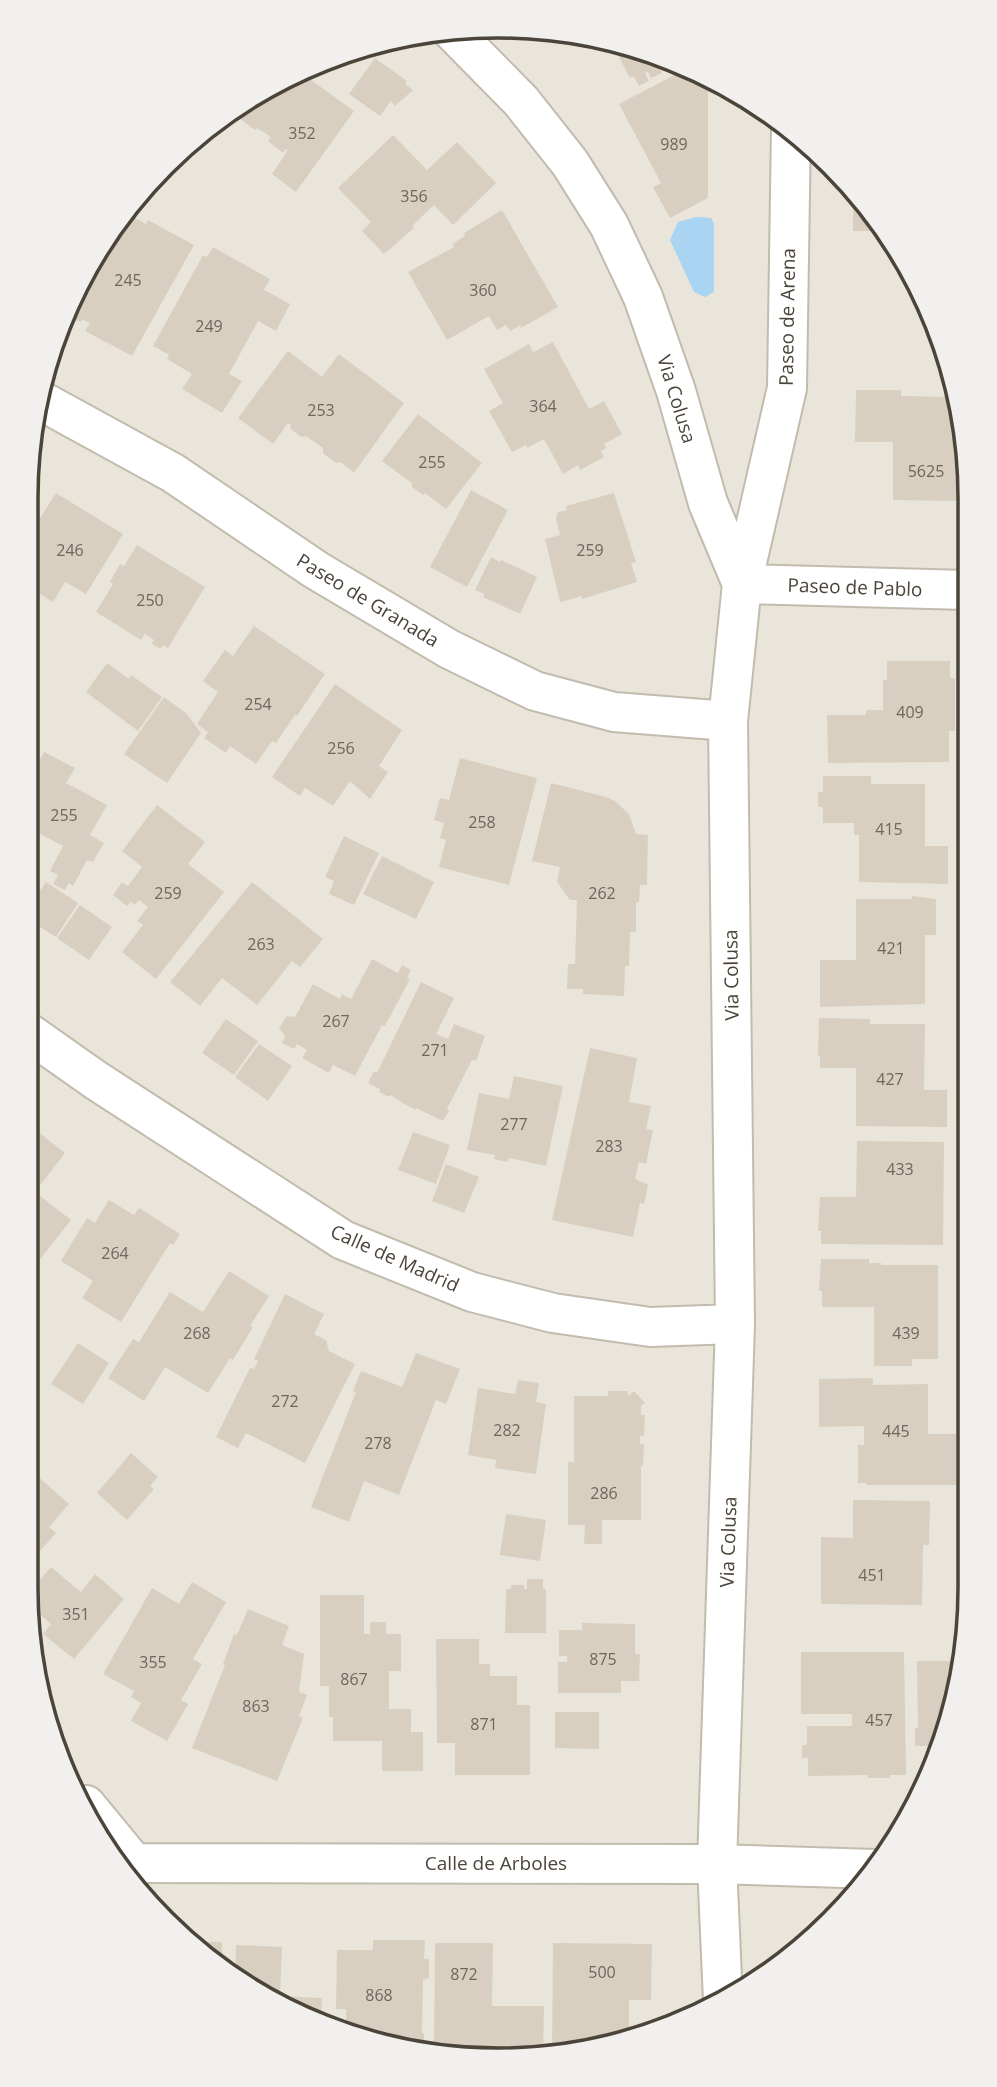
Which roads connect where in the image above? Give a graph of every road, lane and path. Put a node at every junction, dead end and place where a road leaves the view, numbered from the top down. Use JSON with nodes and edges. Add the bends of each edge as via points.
{"nodes":[{"id":1,"x":461,"y":40,"type":"edge"},
{"id":2,"x":791,"y":144,"type":"edge"},
{"id":3,"x":48,"y":405,"type":"edge"},
{"id":4,"x":742,"y":584,"type":"junction"},
{"id":5,"x":958,"y":590,"type":"edge"},
{"id":6,"x":728,"y":721,"type":"junction"},
{"id":7,"x":38,"y":1039,"type":"edge"},
{"id":8,"x":735,"y":1324,"type":"junction"},
{"id":9,"x":129,"y":1862,"type":"edge"},
{"id":10,"x":717,"y":1864,"type":"junction"},
{"id":11,"x":863,"y":1869,"type":"edge"},
{"id":12,"x":723,"y":1990,"type":"edge"}],
"edges":[{"from":1,"to":4,"type":"street","name":"Via Colusa","via":[[521,101],[570,163],[610,225],[643,297],[708,503]]},
{"from":2,"to":4,"type":"street","name":"Paseo de Arena","via":[[787,388]]},
{"from":3,"to":6,"type":"street","name":"Paseo de Granada","via":[[173,473],[316,570],[449,649],[535,691],[614,712]]},
{"from":4,"to":5,"type":"street","name":"Paseo de Pablo"},
{"from":4,"to":6,"type":"street","name":"Via Colusa"},
{"from":6,"to":8,"type":"street","name":"Via Colusa"},
{"from":7,"to":8,"type":"street","name":"Calle de Madrid","via":[[343,1240],[472,1292],[553,1313],[650,1327]]},
{"from":8,"to":10,"type":"street","name":"Via Colusa"},
{"from":9,"to":10,"type":"street","name":"Calle de Arboles"},
{"from":10,"to":11,"type":"street","name":"Calle de Arboles"},
{"from":10,"to":12,"type":"street","name":"Via Colusa"}]}
